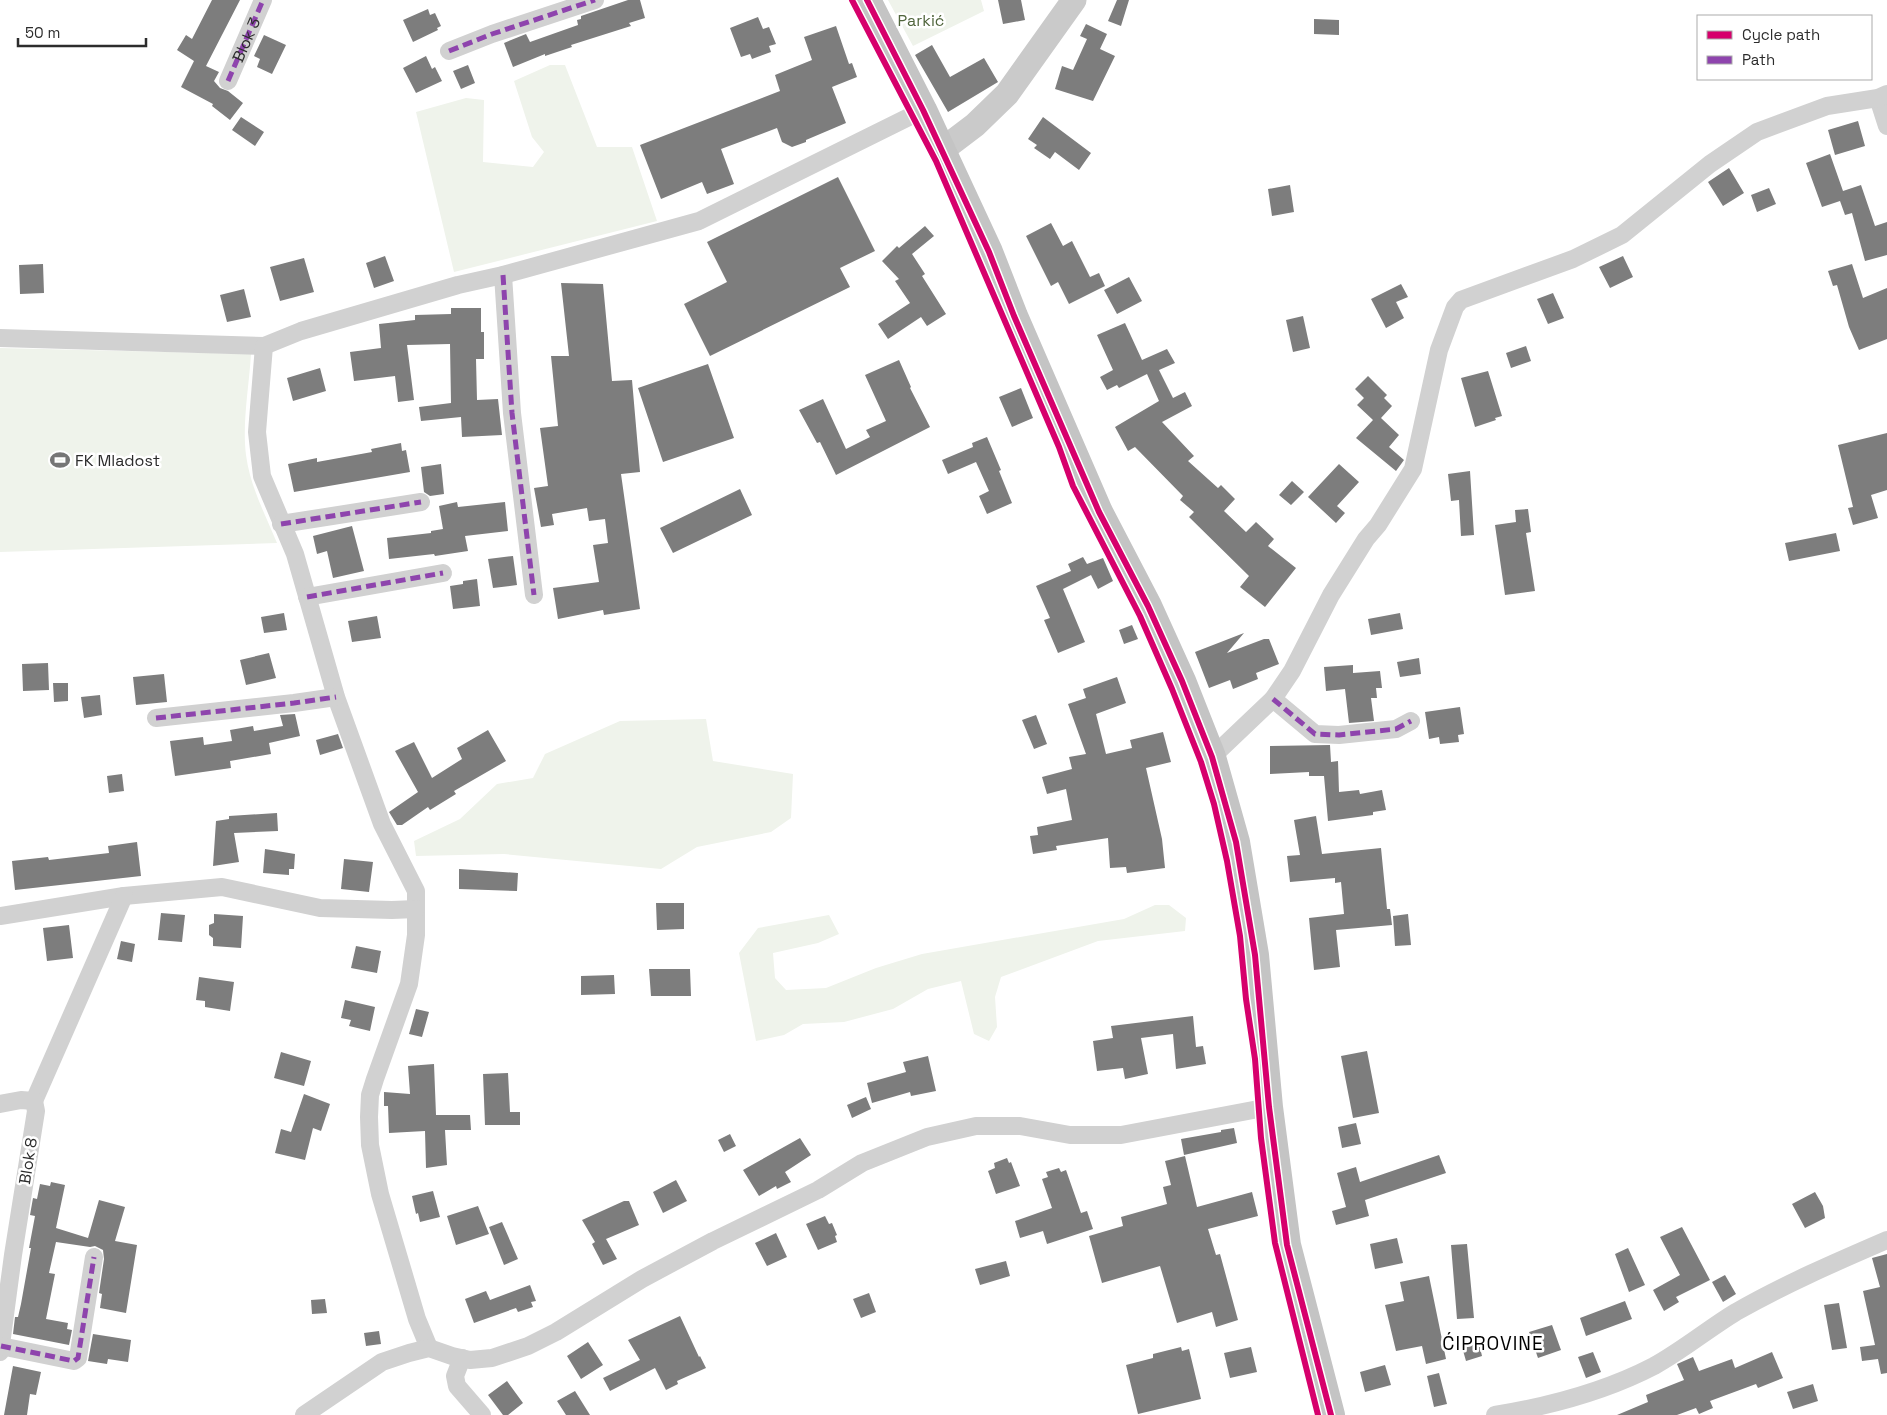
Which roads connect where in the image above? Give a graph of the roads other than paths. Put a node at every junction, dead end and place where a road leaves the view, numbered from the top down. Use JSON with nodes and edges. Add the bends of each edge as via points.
{"nodes":[{"id":1,"x":263,"y":0,"type":"edge"},
{"id":2,"x":595,"y":0,"type":"edge"},
{"id":3,"x":867,"y":0,"type":"edge"},
{"id":4,"x":1074,"y":0,"type":"edge"},
{"id":5,"x":449,"y":50,"type":"dead end"},
{"id":6,"x":228,"y":81,"type":"dead end"},
{"id":7,"x":1882,"y":96,"type":"edge"},
{"id":8,"x":923,"y":110,"type":"junction"},
{"id":9,"x":1887,"y":126,"type":"edge"},
{"id":10,"x":942,"y":150,"type":"junction"},
{"id":11,"x":504,"y":275,"type":"junction"},
{"id":12,"x":0,"y":338,"type":"edge"},
{"id":13,"x":264,"y":346,"type":"junction"},
{"id":14,"x":421,"y":502,"type":"dead end"},
{"id":15,"x":281,"y":524,"type":"junction"},
{"id":16,"x":443,"y":573,"type":"dead end"},
{"id":17,"x":534,"y":595,"type":"dead end"},
{"id":18,"x":308,"y":597,"type":"junction"},
{"id":19,"x":336,"y":696,"type":"junction"},
{"id":20,"x":1273,"y":699,"type":"junction"},
{"id":21,"x":156,"y":718,"type":"dead end"},
{"id":22,"x":1411,"y":721,"type":"dead end"},
{"id":23,"x":1212,"y":757,"type":"junction"},
{"id":24,"x":124,"y":896,"type":"junction"},
{"id":25,"x":416,"y":909,"type":"junction"},
{"id":26,"x":0,"y":916,"type":"edge"},
{"id":27,"x":34,"y":1101,"type":"junction"},
{"id":28,"x":0,"y":1104,"type":"edge"},
{"id":29,"x":1269,"y":1107,"type":"junction"},
{"id":30,"x":1887,"y":1240,"type":"edge"},
{"id":31,"x":7,"y":1256,"type":"edge"},
{"id":32,"x":94,"y":1256,"type":"dead end"},
{"id":33,"x":429,"y":1348,"type":"junction"},
{"id":34,"x":0,"y":1349,"type":"edge"},
{"id":35,"x":462,"y":1358,"type":"junction"},
{"id":36,"x":304,"y":1415,"type":"edge"},
{"id":37,"x":482,"y":1415,"type":"edge"},
{"id":38,"x":1331,"y":1415,"type":"edge"},
{"id":39,"x":1495,"y":1415,"type":"edge"}],
"edges":[{"from":1,"to":6,"type":"street","name":"Blok 3"},
{"from":2,"to":5,"type":"street"},
{"from":3,"to":8,"type":"main road"},
{"from":4,"to":10,"type":"street","via":[[1007,94],[976,125]]},
{"from":7,"to":9,"type":"street"},
{"from":7,"to":20,"type":"street","via":[[1827,106],[1757,132],[1710,164],[1622,235],[1573,259],[1461,300],[1455,307],[1439,350],[1413,469],[1326,603],[1292,671]]},
{"from":8,"to":10,"type":"main road"},
{"from":8,"to":11,"type":"street","via":[[699,221]]},
{"from":10,"to":23,"type":"main road","via":[[989,252],[1099,512],[1148,606]]},
{"from":11,"to":13,"type":"street","via":[[458,285],[301,331]]},
{"from":11,"to":17,"type":"street","via":[[512,413]]},
{"from":12,"to":13,"type":"street"},
{"from":13,"to":15,"type":"street","via":[[257,432],[262,476]]},
{"from":14,"to":15,"type":"street"},
{"from":15,"to":18,"type":"street","via":[[295,554]]},
{"from":16,"to":18,"type":"street"},
{"from":18,"to":19,"type":"street"},
{"from":19,"to":21,"type":"street"},
{"from":19,"to":25,"type":"street","via":[[382,824],[416,891]]},
{"from":20,"to":22,"type":"street","via":[[1315,734],[1396,729]]},
{"from":20,"to":23,"type":"street"},
{"from":23,"to":29,"type":"main road","via":[[1236,842],[1255,955]]},
{"from":24,"to":25,"type":"street","via":[[222,887],[320,908]]},
{"from":24,"to":26,"type":"street"},
{"from":24,"to":27,"type":"street"},
{"from":25,"to":33,"type":"street","via":[[409,984],[370,1095],[369,1117],[370,1145],[380,1194],[417,1319]]},
{"from":27,"to":28,"type":"street"},
{"from":27,"to":31,"type":"street","name":"Blok 8","via":[[36,1111]]},
{"from":29,"to":35,"type":"street","via":[[1121,1135],[1070,1135],[1020,1126],[976,1126],[927,1137],[862,1163],[818,1190],[713,1241],[528,1346],[492,1358]]},
{"from":29,"to":38,"type":"main road","via":[[1288,1245]]},
{"from":30,"to":39,"type":"street","via":[[1819,1269],[1736,1312],[1654,1365],[1602,1389],[1535,1408]]},
{"from":31,"to":34,"type":"street","name":"Blok 8"},
{"from":32,"to":34,"type":"street","via":[[78,1358],[74,1361]]},
{"from":33,"to":35,"type":"street"},
{"from":33,"to":36,"type":"street","via":[[382,1362]]},
{"from":35,"to":37,"type":"street","via":[[455,1376],[457,1386]]}]}
